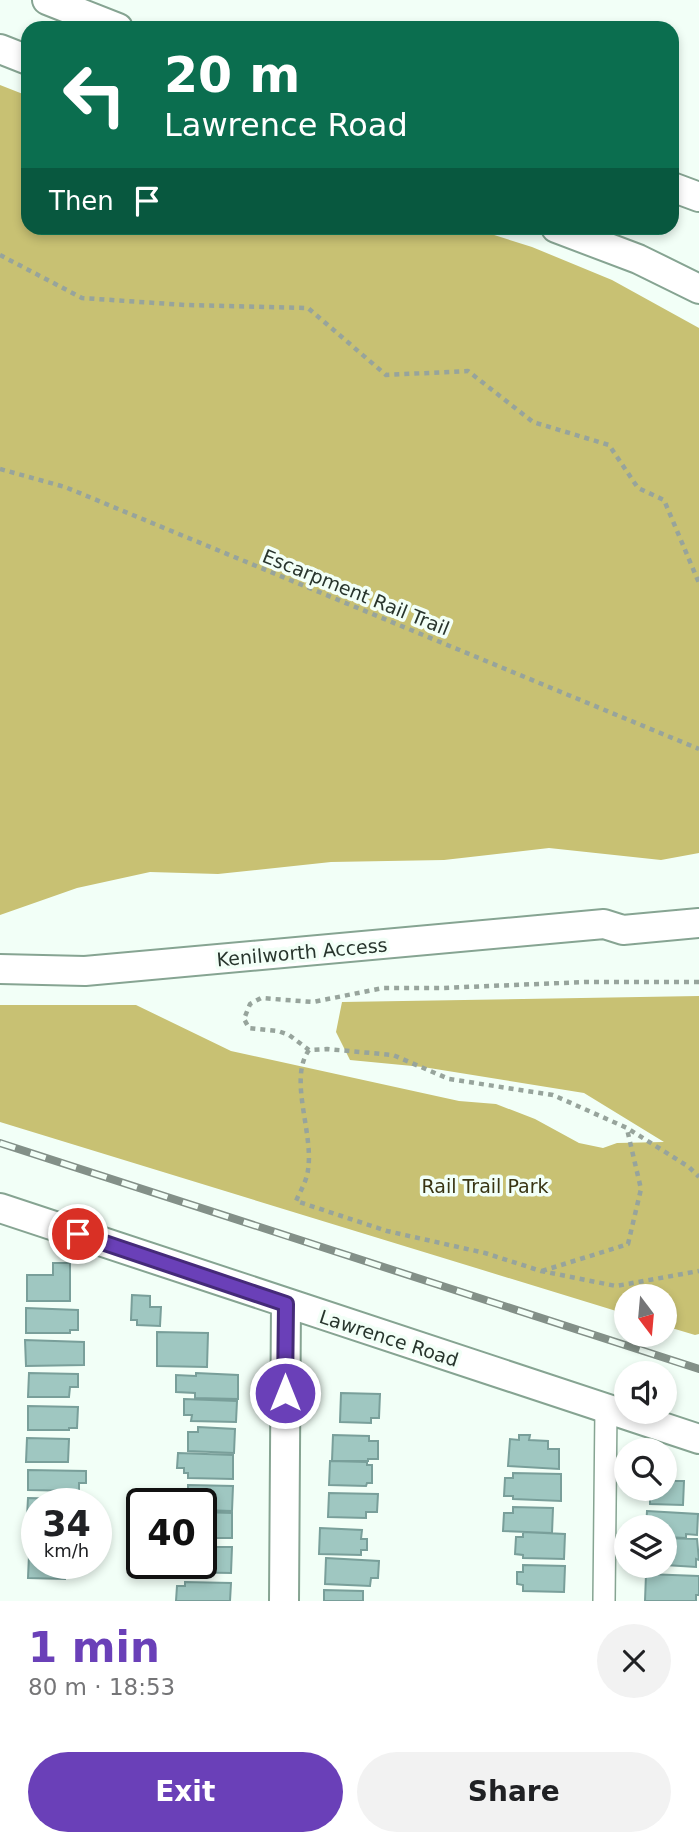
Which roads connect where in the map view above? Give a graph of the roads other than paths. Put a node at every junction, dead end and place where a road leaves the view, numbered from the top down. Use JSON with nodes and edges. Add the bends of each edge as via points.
{"nodes":[{"id":1,"x":47,"y":0,"type":"edge"},
{"id":2,"x":100,"y":21,"type":"edge"},
{"id":3,"x":0,"y":49,"type":"edge"},
{"id":4,"x":21,"y":57,"type":"edge"},
{"id":5,"x":679,"y":190,"type":"edge"},
{"id":6,"x":699,"y":197,"type":"edge"},
{"id":7,"x":574,"y":235,"type":"edge"},
{"id":8,"x":699,"y":289,"type":"edge"},
{"id":9,"x":699,"y":904,"type":"edge"},
{"id":10,"x":699,"y":923,"type":"edge"},
{"id":11,"x":604,"y":924,"type":"junction"},
{"id":12,"x":0,"y":969,"type":"edge"},
{"id":13,"x":0,"y":1208,"type":"edge"},
{"id":14,"x":286,"y":1304,"type":"junction"},
{"id":15,"x":606,"y":1409,"type":"junction"},
{"id":16,"x":699,"y":1439,"type":"edge"},
{"id":17,"x":284,"y":1601,"type":"edge"},
{"id":18,"x":604,"y":1601,"type":"edge"}],
"edges":[{"from":1,"to":2,"type":"main road"},
{"from":3,"to":4,"type":"main road"},
{"from":5,"to":6,"type":"main road"},
{"from":7,"to":8,"type":"main road"},
{"from":9,"to":11,"type":"main road","name":"Kenilworth Access","via":[[620,914]]},
{"from":10,"to":11,"type":"main road","name":"Kenilworth Access","via":[[623,930]]},
{"from":11,"to":12,"type":"main road","name":"Kenilworth Access","via":[[85,971]]},
{"from":13,"to":14,"type":"main road","name":"Lawrence Road"},
{"from":14,"to":15,"type":"main road","name":"Lawrence Road"},
{"from":14,"to":17,"type":"main road"},
{"from":15,"to":16,"type":"main road","name":"Lawrence Road"},
{"from":15,"to":18,"type":"street"}]}
